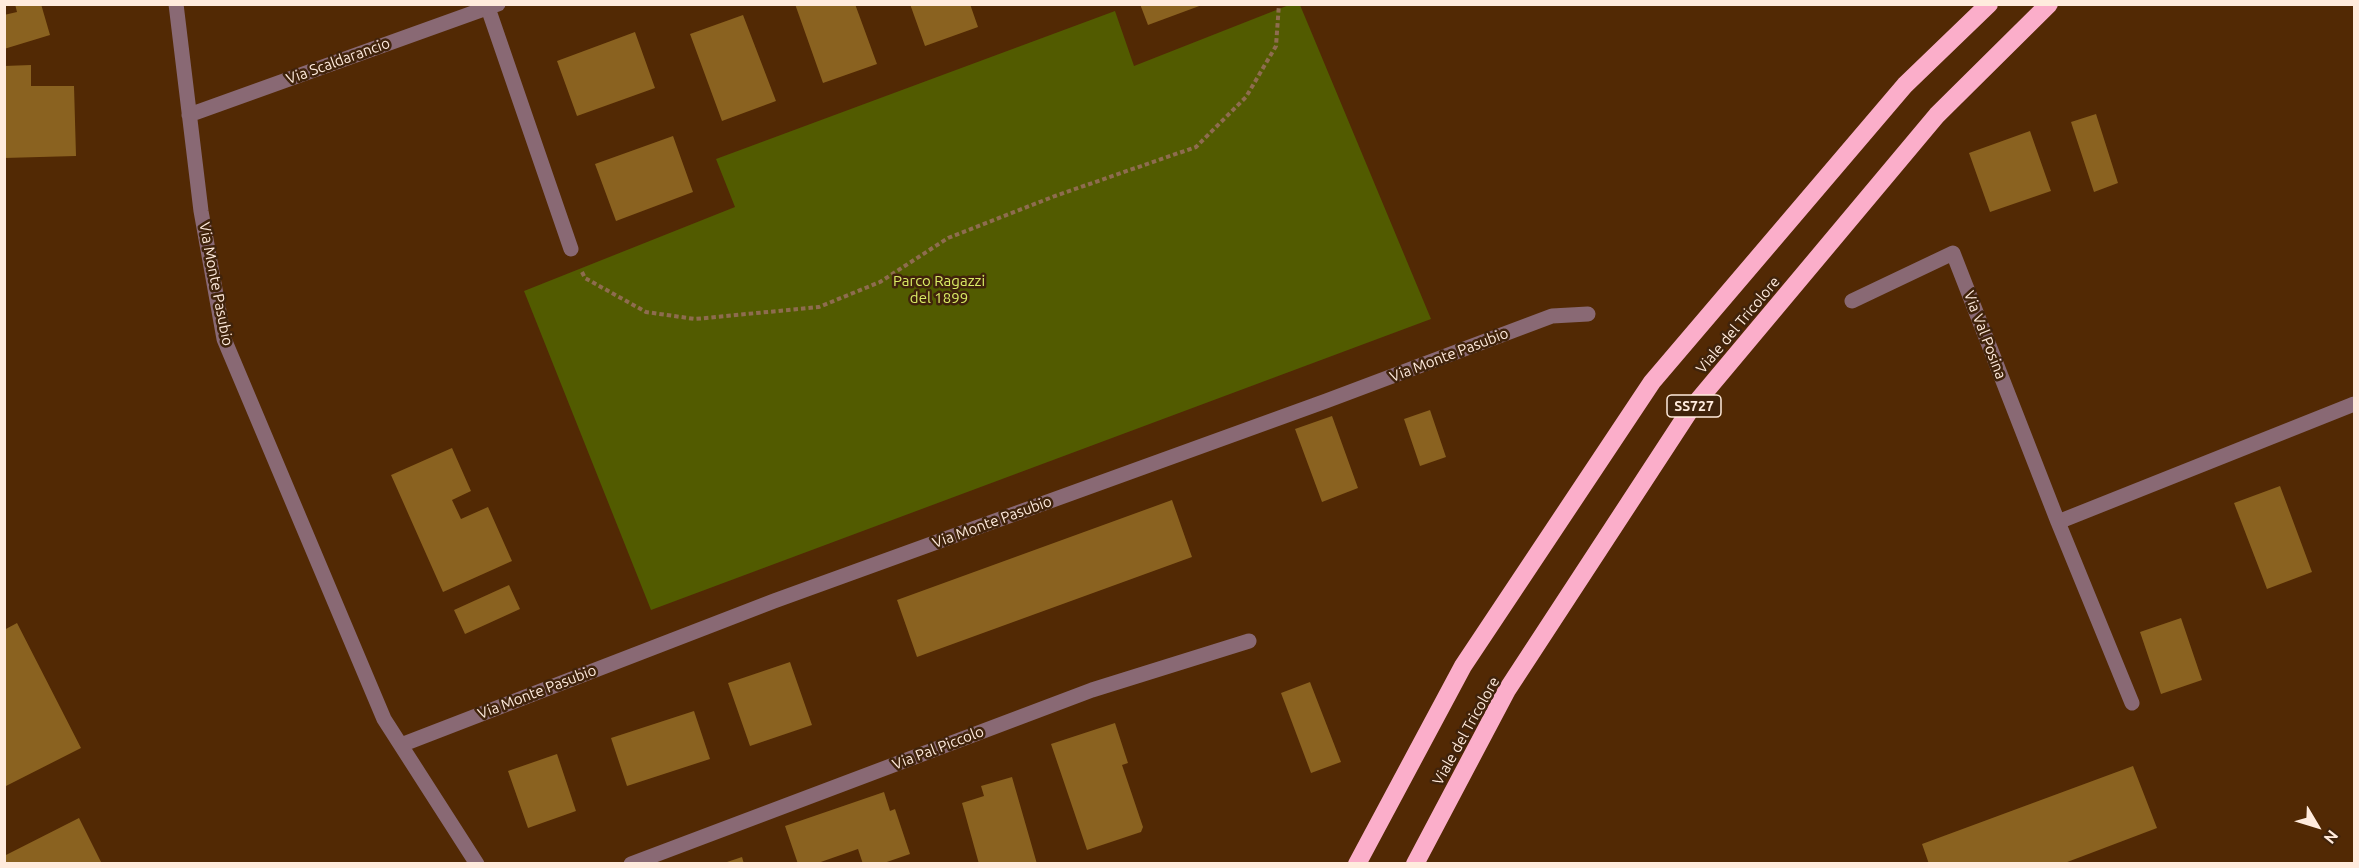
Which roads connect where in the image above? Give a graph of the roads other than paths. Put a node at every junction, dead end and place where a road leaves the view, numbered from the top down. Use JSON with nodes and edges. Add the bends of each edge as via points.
{"nodes":[{"id":1,"x":176,"y":4,"type":"edge"},
{"id":2,"x":1989,"y":4,"type":"edge"},
{"id":3,"x":2049,"y":4,"type":"edge"},
{"id":4,"x":493,"y":6,"type":"edge"},
{"id":5,"x":189,"y":115,"type":"junction"},
{"id":6,"x":571,"y":249,"type":"road end"},
{"id":7,"x":1852,"y":301,"type":"dead end"},
{"id":8,"x":1588,"y":314,"type":"dead end"},
{"id":9,"x":2355,"y":404,"type":"edge"},
{"id":10,"x":2058,"y":522,"type":"junction"},
{"id":11,"x":1249,"y":641,"type":"dead end"},
{"id":12,"x":2132,"y":703,"type":"dead end"},
{"id":13,"x":401,"y":745,"type":"junction"},
{"id":14,"x":477,"y":864,"type":"edge"},
{"id":15,"x":631,"y":864,"type":"edge"},
{"id":16,"x":1357,"y":864,"type":"edge"},
{"id":17,"x":1415,"y":864,"type":"edge"}],
"edges":[{"from":1,"to":5,"type":"street","name":"Via Monte Pasubio"},
{"from":2,"to":16,"type":"highway","name":"Viale del Tricolore","number":"SS727","via":[[1905,85],[1652,382],[1463,666]]},
{"from":3,"to":17,"type":"highway","name":"Viale del Tricolore","number":"SS727","via":[[1937,115],[1690,410],[1508,690]]},
{"from":4,"to":5,"type":"street","name":"Via Scaldarancio"},
{"from":4,"to":6,"type":"street","name":"Via Scaldarancio"},
{"from":5,"to":13,"type":"street","name":"Via Monte Pasubio","via":[[224,339],[384,720]]},
{"from":7,"to":10,"type":"street","name":"Via Val Posina","via":[[1953,253]]},
{"from":8,"to":13,"type":"street","name":"Via Monte Pasubio","via":[[1552,316],[774,601]]},
{"from":9,"to":10,"type":"street"},
{"from":10,"to":12,"type":"street","name":"Via Val Posina"},
{"from":11,"to":15,"type":"street","name":"Via Pal Piccolo","via":[[1092,690]]},
{"from":13,"to":14,"type":"street","name":"Via Monte Pasubio"}]}
